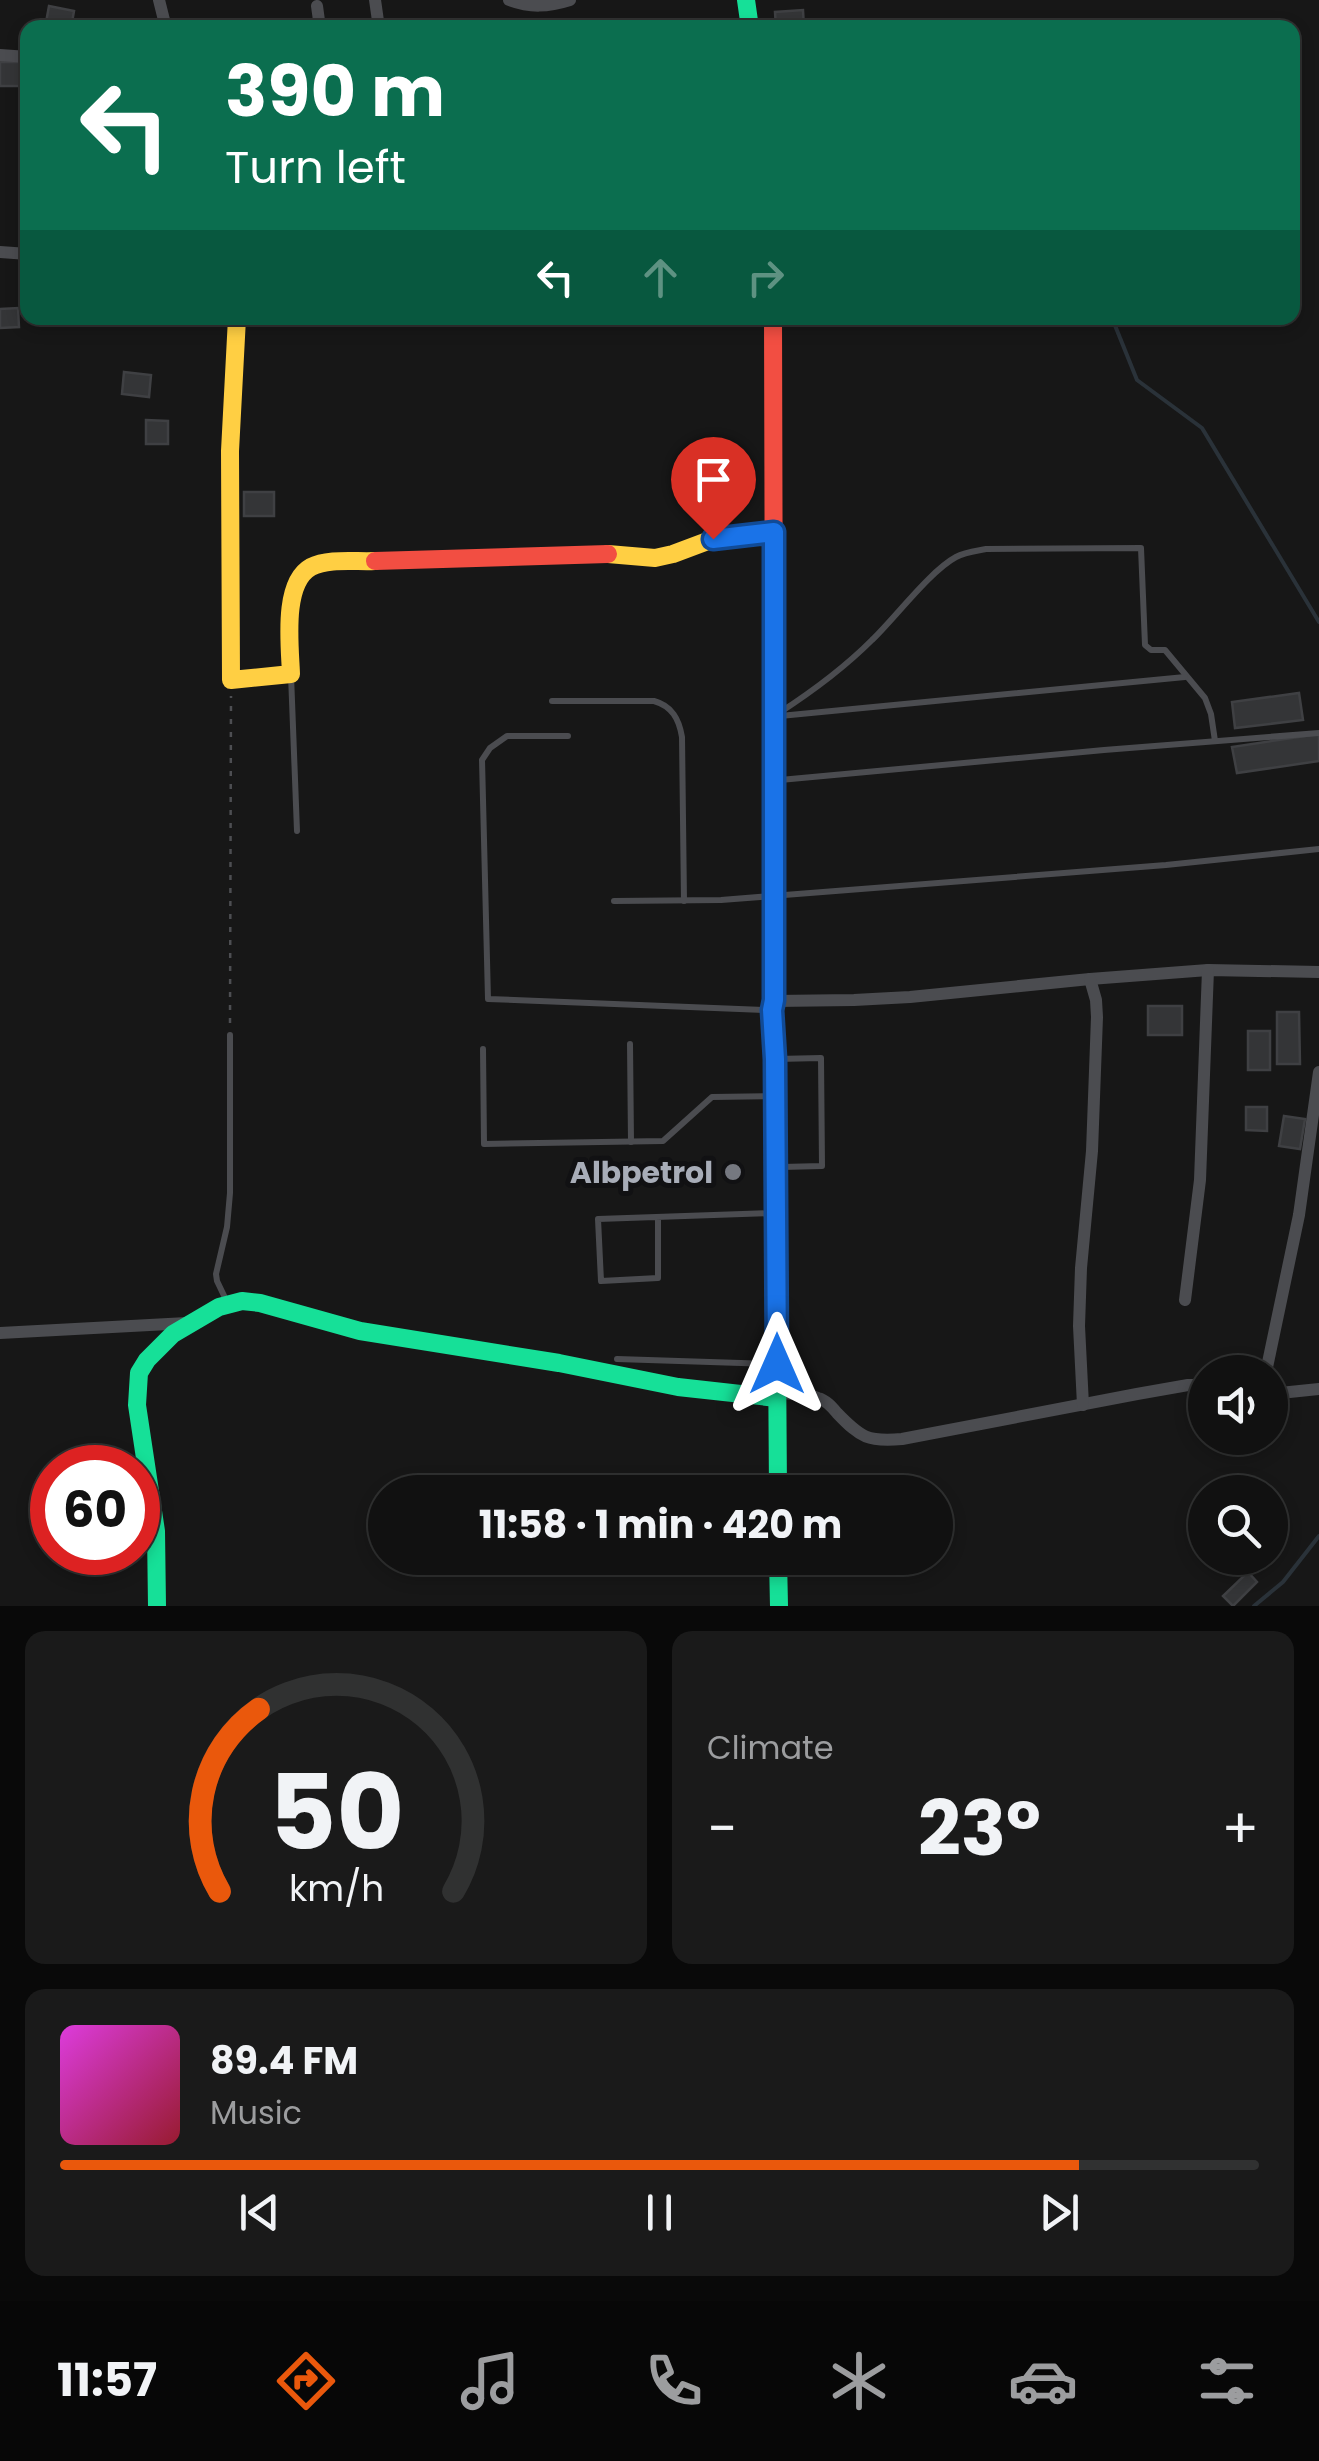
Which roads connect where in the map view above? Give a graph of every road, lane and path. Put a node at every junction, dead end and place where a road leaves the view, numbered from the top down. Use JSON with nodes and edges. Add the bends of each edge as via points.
{"nodes":[{"id":1,"x":508,"y":0,"type":"edge"},
{"id":2,"x":570,"y":0,"type":"edge"},
{"id":3,"x":316,"y":6,"type":"dead end"},
{"id":4,"x":319,"y":20,"type":"edge"},
{"id":5,"x":236,"y":325,"type":"edge"},
{"id":6,"x":773,"y":325,"type":"edge"},
{"id":7,"x":774,"y":532,"type":"junction"},
{"id":8,"x":291,"y":674,"type":"junction"},
{"id":9,"x":1187,"y":677,"type":"junction"},
{"id":10,"x":230,"y":680,"type":"junction"},
{"id":11,"x":552,"y":701,"type":"dead end"},
{"id":12,"x":774,"y":716,"type":"junction"},
{"id":13,"x":1319,"y":733,"type":"edge"},
{"id":14,"x":568,"y":736,"type":"dead end"},
{"id":15,"x":1215,"y":741,"type":"junction"},
{"id":16,"x":774,"y":781,"type":"junction"},
{"id":17,"x":297,"y":832,"type":"dead end"},
{"id":18,"x":1319,"y":848,"type":"edge"},
{"id":19,"x":774,"y":896,"type":"junction"},
{"id":20,"x":614,"y":901,"type":"dead end"},
{"id":21,"x":684,"y":901,"type":"junction"},
{"id":22,"x":1208,"y":970,"type":"junction"},
{"id":23,"x":1319,"y":972,"type":"edge"},
{"id":24,"x":1090,"y":979,"type":"junction"},
{"id":25,"x":773,"y":1005,"type":"junction"},
{"id":26,"x":230,"y":1035,"type":"joint"},
{"id":27,"x":630,"y":1044,"type":"dead end"},
{"id":28,"x":483,"y":1049,"type":"dead end"},
{"id":29,"x":775,"y":1059,"type":"junction"},
{"id":30,"x":1319,"y":1072,"type":"edge"},
{"id":31,"x":775,"y":1096,"type":"junction"},
{"id":32,"x":630,"y":1142,"type":"junction"},
{"id":33,"x":776,"y":1167,"type":"junction"},
{"id":34,"x":776,"y":1212,"type":"junction"},
{"id":35,"x":658,"y":1218,"type":"junction"},
{"id":36,"x":1185,"y":1300,"type":"dead end"},
{"id":37,"x":228,"y":1304,"type":"junction"},
{"id":38,"x":190,"y":1322,"type":"junction"},
{"id":39,"x":0,"y":1333,"type":"edge"},
{"id":40,"x":1270,"y":1355,"type":"edge"},
{"id":41,"x":617,"y":1359,"type":"dead end"},
{"id":42,"x":777,"y":1364,"type":"junction"},
{"id":43,"x":1188,"y":1385,"type":"edge"},
{"id":44,"x":1319,"y":1389,"type":"edge"},
{"id":45,"x":1288,"y":1390,"type":"edge"},
{"id":46,"x":777,"y":1395,"type":"junction"},
{"id":47,"x":1082,"y":1405,"type":"junction"},
{"id":48,"x":778,"y":1475,"type":"edge"},
{"id":49,"x":778,"y":1575,"type":"edge"},
{"id":50,"x":157,"y":1606,"type":"edge"},
{"id":51,"x":778,"y":1606,"type":"edge"}],
"edges":[{"from":1,"to":2,"type":"street","via":[[540,7]]},
{"from":3,"to":4,"type":"street"},
{"from":5,"to":10,"type":"street"},
{"from":6,"to":7,"type":"street"},
{"from":7,"to":8,"type":"street","via":[[713,539],[655,558],[575,554],[318,565],[294,589]]},
{"from":7,"to":12,"type":"street"},
{"from":8,"to":10,"type":"street"},
{"from":8,"to":17,"type":"lane"},
{"from":9,"to":12,"type":"lane"},
{"from":9,"to":12,"type":"lane","via":[[1165,650],[1144,645],[1141,548],[986,549],[952,558],[827,681]]},
{"from":9,"to":15,"type":"lane","via":[[1205,698]]},
{"from":10,"to":26,"type":"path"},
{"from":11,"to":21,"type":"lane","via":[[654,701],[673,712],[682,737]]},
{"from":12,"to":16,"type":"street"},
{"from":13,"to":15,"type":"lane"},
{"from":14,"to":25,"type":"lane","via":[[507,736],[482,760],[488,999]]},
{"from":15,"to":16,"type":"lane"},
{"from":16,"to":19,"type":"street"},
{"from":18,"to":19,"type":"lane"},
{"from":19,"to":21,"type":"lane"},
{"from":19,"to":25,"type":"street"},
{"from":20,"to":21,"type":"lane"},
{"from":22,"to":23,"type":"street"},
{"from":22,"to":24,"type":"street"},
{"from":22,"to":36,"type":"street","via":[[1200,1180]]},
{"from":24,"to":25,"type":"street"},
{"from":24,"to":47,"type":"street","via":[[1097,1017],[1080,1287]]},
{"from":25,"to":29,"type":"street"},
{"from":26,"to":37,"type":"lane","via":[[230,1193],[216,1274]]},
{"from":27,"to":32,"type":"lane"},
{"from":28,"to":32,"type":"lane","via":[[484,1144]]},
{"from":29,"to":31,"type":"street"},
{"from":29,"to":33,"type":"lane","via":[[821,1058],[822,1166]]},
{"from":30,"to":40,"type":"street","via":[[1300,1215]]},
{"from":31,"to":32,"type":"lane","via":[[712,1097],[664,1141]]},
{"from":31,"to":33,"type":"street"},
{"from":33,"to":34,"type":"street"},
{"from":34,"to":35,"type":"lane"},
{"from":34,"to":42,"type":"street"},
{"from":35,"to":35,"type":"lane","via":[[598,1219],[601,1281],[658,1278]]},
{"from":37,"to":38,"type":"street"},
{"from":37,"to":46,"type":"street","via":[[260,1303],[360,1331],[678,1388]]},
{"from":38,"to":39,"type":"street"},
{"from":38,"to":50,"type":"street","via":[[146,1360],[137,1388],[156,1530]]},
{"from":41,"to":42,"type":"lane"},
{"from":42,"to":46,"type":"street"},
{"from":43,"to":47,"type":"street"},
{"from":44,"to":45,"type":"street"},
{"from":46,"to":47,"type":"street","via":[[819,1398],[861,1436],[876,1440]]},
{"from":46,"to":48,"type":"street"},
{"from":49,"to":51,"type":"street"}]}
